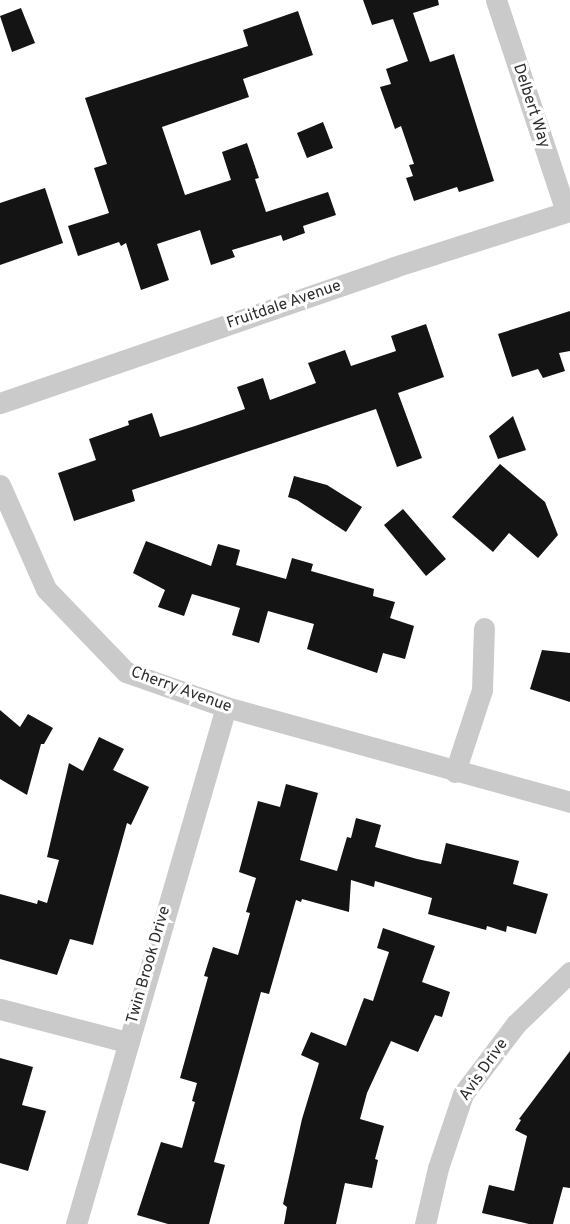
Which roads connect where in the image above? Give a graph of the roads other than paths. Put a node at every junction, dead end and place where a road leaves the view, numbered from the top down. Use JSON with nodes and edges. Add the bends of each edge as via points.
{"nodes":[{"id":1,"x":496,"y":0,"type":"edge"},
{"id":2,"x":568,"y":211,"type":"edge"},
{"id":3,"x":0,"y":403,"type":"edge"},
{"id":4,"x":0,"y":485,"type":"edge"},
{"id":5,"x":484,"y":628,"type":"dead end"},
{"id":6,"x":225,"y":707,"type":"junction"},
{"id":7,"x":455,"y":772,"type":"junction"},
{"id":8,"x":570,"y":802,"type":"edge"},
{"id":9,"x":570,"y":972,"type":"edge"},
{"id":10,"x":0,"y":1009,"type":"edge"},
{"id":11,"x":127,"y":1042,"type":"junction"},
{"id":12,"x":76,"y":1224,"type":"edge"},
{"id":13,"x":425,"y":1224,"type":"edge"}],
"edges":[{"from":1,"to":2,"type":"street","name":"Delbert Way"},
{"from":2,"to":3,"type":"street","name":"Fruitdale Avenue"},
{"from":4,"to":6,"type":"street","name":"Cherry Avenue","via":[[46,588],[126,672]]},
{"from":5,"to":7,"type":"street","via":[[482,690]]},
{"from":6,"to":7,"type":"street","name":"Cherry Avenue"},
{"from":6,"to":11,"type":"street","name":"Twin Brook Drive"},
{"from":7,"to":8,"type":"street","name":"Cherry Avenue"},
{"from":9,"to":13,"type":"street","name":"Avis Drive","via":[[516,1024],[463,1094],[438,1168]]},
{"from":10,"to":11,"type":"street"},
{"from":11,"to":12,"type":"street","name":"Twin Brook Drive"}]}
